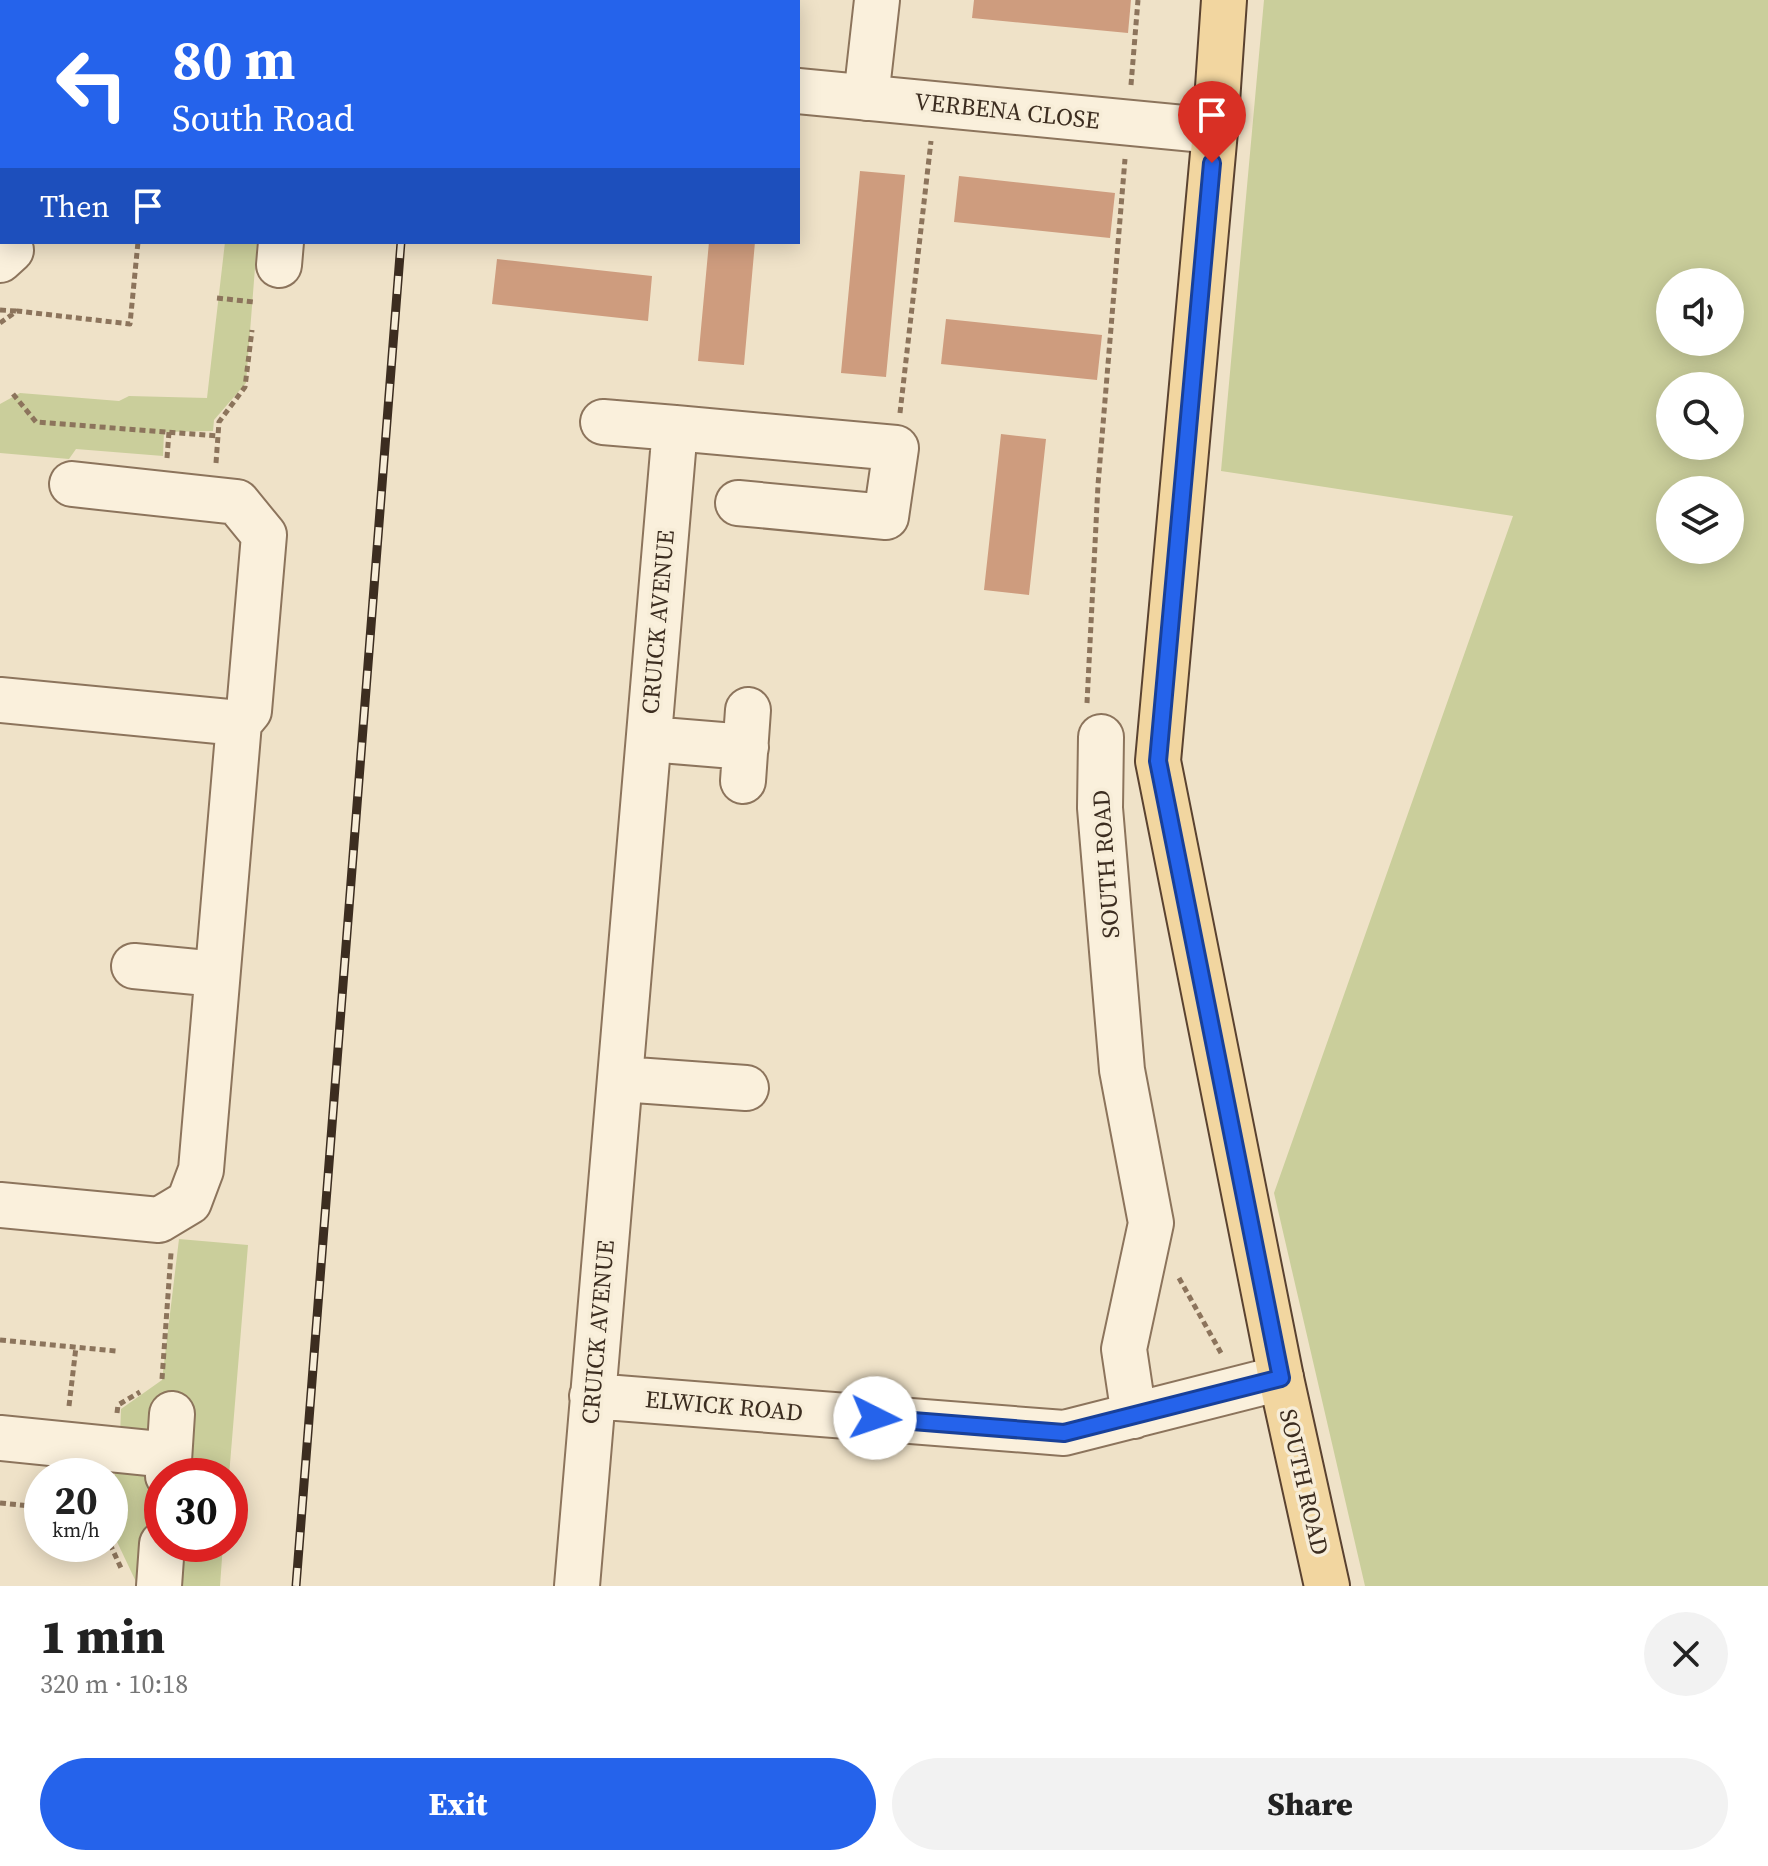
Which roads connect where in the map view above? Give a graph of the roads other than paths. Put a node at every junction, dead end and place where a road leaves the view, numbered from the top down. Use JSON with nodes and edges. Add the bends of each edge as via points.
{"nodes":[{"id":1,"x":877,"y":0,"type":"edge"},
{"id":2,"x":1224,"y":0,"type":"edge"},
{"id":3,"x":800,"y":91,"type":"edge"},
{"id":4,"x":866,"y":98,"type":"junction"},
{"id":5,"x":1215,"y":131,"type":"junction"},
{"id":6,"x":603,"y":422,"type":"dead end"},
{"id":7,"x":675,"y":428,"type":"junction"},
{"id":8,"x":72,"y":484,"type":"dead end"},
{"id":9,"x":738,"y":503,"type":"dead end"},
{"id":10,"x":0,"y":700,"type":"edge"},
{"id":11,"x":239,"y":723,"type":"junction"},
{"id":12,"x":1101,"y":737,"type":"road end"},
{"id":13,"x":649,"y":739,"type":"junction"},
{"id":14,"x":746,"y":746,"type":"dead end"},
{"id":15,"x":134,"y":966,"type":"dead end"},
{"id":16,"x":217,"y":974,"type":"junction"},
{"id":17,"x":621,"y":1079,"type":"junction"},
{"id":18,"x":746,"y":1090,"type":"dead end"},
{"id":19,"x":0,"y":1205,"type":"edge"},
{"id":20,"x":1281,"y":1378,"type":"junction"},
{"id":21,"x":592,"y":1396,"type":"junction"},
{"id":22,"x":1134,"y":1416,"type":"junction"},
{"id":23,"x":0,"y":1438,"type":"edge"},
{"id":24,"x":170,"y":1448,"type":"edge"},
{"id":25,"x":161,"y":1562,"type":"edge"},
{"id":26,"x":159,"y":1586,"type":"edge"},
{"id":27,"x":577,"y":1586,"type":"edge"},
{"id":28,"x":1327,"y":1586,"type":"edge"}],
"edges":[{"from":1,"to":4,"type":"street"},
{"from":2,"to":5,"type":"main road","name":"SOUTH ROAD"},
{"from":3,"to":4,"type":"street","name":"VERBENA CLOSE"},
{"from":4,"to":5,"type":"street","name":"VERBENA CLOSE"},
{"from":5,"to":20,"type":"main road","name":"SOUTH ROAD","via":[[1158,761]]},
{"from":6,"to":7,"type":"street"},
{"from":7,"to":9,"type":"street","via":[[896,448],[886,517]]},
{"from":7,"to":13,"type":"street","name":"CRUICK AVENUE"},
{"from":8,"to":11,"type":"street","via":[[237,502],[264,535],[249,711]]},
{"from":10,"to":11,"type":"street"},
{"from":11,"to":16,"type":"street"},
{"from":12,"to":22,"type":"street","name":"SOUTH ROAD","via":[[1100,808],[1122,1070],[1151,1223],[1124,1349]]},
{"from":13,"to":14,"type":"street","name":"CRUICK AVENUE"},
{"from":13,"to":17,"type":"street","name":"CRUICK AVENUE"},
{"from":15,"to":16,"type":"street"},
{"from":16,"to":19,"type":"street","via":[[201,1170],[189,1202],[159,1220]]},
{"from":17,"to":18,"type":"street"},
{"from":17,"to":21,"type":"street","name":"CRUICK AVENUE"},
{"from":20,"to":22,"type":"street","name":"ELWICK ROAD"},
{"from":20,"to":28,"type":"main road","name":"SOUTH ROAD"},
{"from":21,"to":22,"type":"street","name":"ELWICK ROAD","via":[[1064,1433]]},
{"from":21,"to":27,"type":"street","name":"CRUICK AVENUE"},
{"from":23,"to":24,"type":"street","via":[[113,1450]]},
{"from":25,"to":26,"type":"street"}]}
